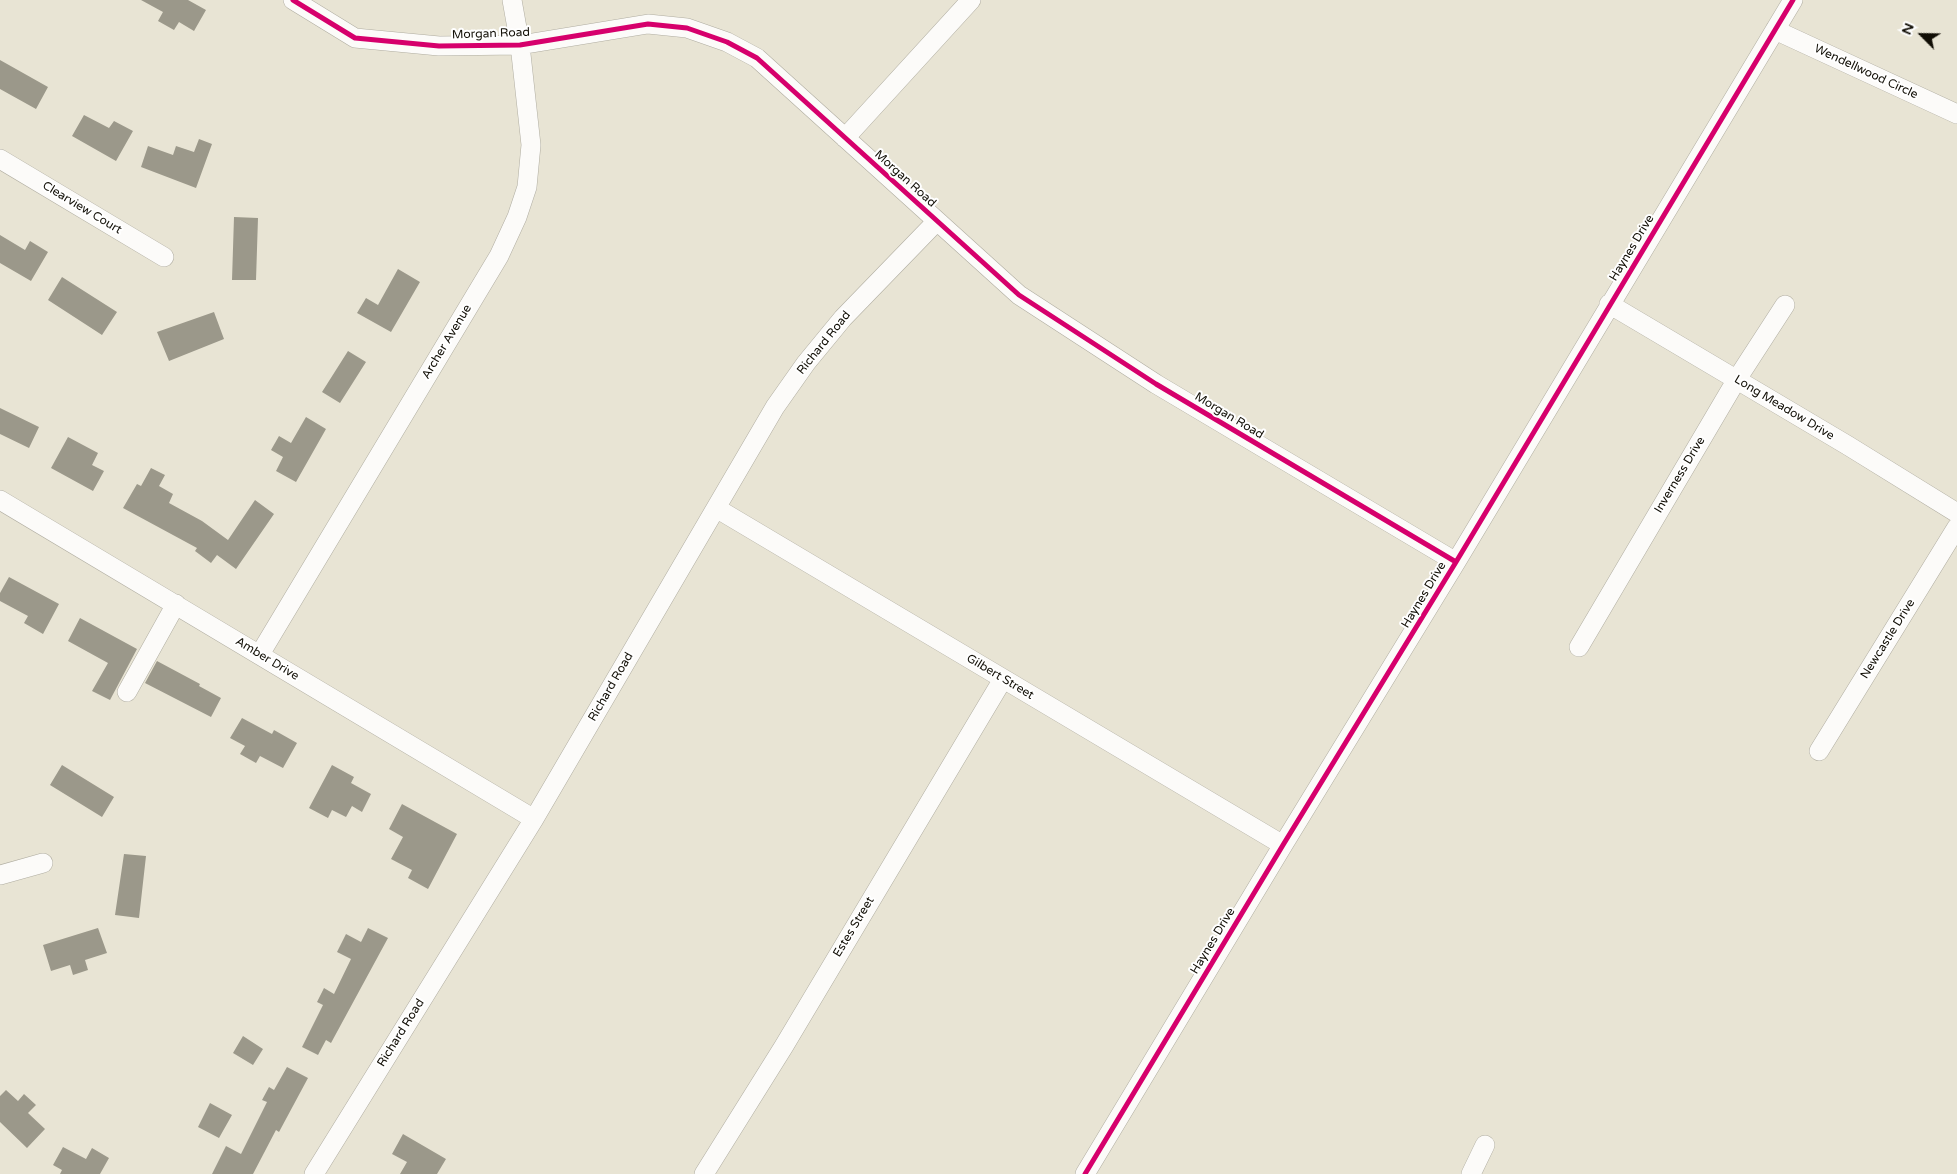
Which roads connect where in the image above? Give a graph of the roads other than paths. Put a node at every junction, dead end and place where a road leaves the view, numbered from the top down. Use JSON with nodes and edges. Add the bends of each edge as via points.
{"nodes":[{"id":1,"x":292,"y":0,"type":"edge"},
{"id":2,"x":512,"y":0,"type":"edge"},
{"id":3,"x":971,"y":0,"type":"edge"},
{"id":4,"x":1793,"y":0,"type":"edge"},
{"id":5,"x":1775,"y":30,"type":"junction"},
{"id":6,"x":520,"y":45,"type":"junction"},
{"id":7,"x":1957,"y":114,"type":"edge"},
{"id":8,"x":845,"y":138,"type":"junction"},
{"id":9,"x":0,"y":159,"type":"edge"},
{"id":10,"x":936,"y":222,"type":"junction"},
{"id":11,"x":164,"y":257,"type":"dead end"},
{"id":12,"x":1610,"y":304,"type":"junction"},
{"id":13,"x":1785,"y":305,"type":"dead end"},
{"id":14,"x":1737,"y":380,"type":"junction"},
{"id":15,"x":0,"y":500,"type":"edge"},
{"id":16,"x":716,"y":508,"type":"junction"},
{"id":17,"x":1957,"y":513,"type":"edge"},
{"id":18,"x":1957,"y":527,"type":"edge"},
{"id":19,"x":1456,"y":562,"type":"junction"},
{"id":20,"x":176,"y":604,"type":"junction"},
{"id":21,"x":1579,"y":647,"type":"dead end"},
{"id":22,"x":260,"y":654,"type":"junction"},
{"id":23,"x":1003,"y":679,"type":"junction"},
{"id":24,"x":127,"y":692,"type":"dead end"},
{"id":25,"x":1819,"y":751,"type":"dead end"},
{"id":26,"x":534,"y":819,"type":"junction"},
{"id":27,"x":1283,"y":845,"type":"junction"},
{"id":28,"x":43,"y":863,"type":"dead end"},
{"id":29,"x":0,"y":876,"type":"edge"},
{"id":30,"x":1485,"y":1145,"type":"dead end"},
{"id":31,"x":314,"y":1174,"type":"edge"},
{"id":32,"x":704,"y":1174,"type":"edge"},
{"id":33,"x":1085,"y":1174,"type":"edge"},
{"id":34,"x":1471,"y":1174,"type":"edge"}],
"edges":[{"from":1,"to":6,"type":"street","name":"Morgan Road","via":[[355,38],[439,46]]},
{"from":2,"to":6,"type":"street","name":"Archer Avenue"},
{"from":3,"to":8,"type":"street"},
{"from":4,"to":5,"type":"street","name":"Haynes Drive"},
{"from":5,"to":7,"type":"street","name":"Wendellwood Circle"},
{"from":5,"to":12,"type":"street","name":"Haynes Drive"},
{"from":6,"to":8,"type":"street","name":"Morgan Road","via":[[648,24],[687,28],[727,42],[758,58]]},
{"from":6,"to":22,"type":"street","name":"Archer Avenue","via":[[531,145],[527,187],[517,217],[499,256]]},
{"from":8,"to":10,"type":"street","name":"Morgan Road"},
{"from":9,"to":11,"type":"street","name":"Clearview Court"},
{"from":10,"to":16,"type":"street","name":"Richard Road","via":[[843,318],[806,363],[775,406]]},
{"from":10,"to":19,"type":"street","name":"Morgan Road","via":[[1019,295],[1051,316],[1156,384]]},
{"from":12,"to":14,"type":"street","name":"Long Meadow Drive"},
{"from":12,"to":19,"type":"street","name":"Haynes Drive"},
{"from":13,"to":14,"type":"street","name":"Inverness Drive"},
{"from":14,"to":17,"type":"street","name":"Long Meadow Drive"},
{"from":14,"to":21,"type":"street","name":"Inverness Drive"},
{"from":15,"to":20,"type":"street","name":"Amber Drive"},
{"from":16,"to":23,"type":"street","name":"Gilbert Street"},
{"from":16,"to":26,"type":"street","name":"Richard Road"},
{"from":18,"to":25,"type":"street","name":"Newcastle Drive"},
{"from":19,"to":27,"type":"street","name":"Haynes Drive"},
{"from":20,"to":22,"type":"street","name":"Amber Drive"},
{"from":20,"to":24,"type":"street"},
{"from":22,"to":26,"type":"street","name":"Amber Drive"},
{"from":23,"to":27,"type":"street","name":"Gilbert Street"},
{"from":23,"to":32,"type":"street","name":"Estes Street"},
{"from":26,"to":31,"type":"street","name":"Richard Road"},
{"from":27,"to":33,"type":"street","name":"Haynes Drive"},
{"from":28,"to":29,"type":"street"},
{"from":30,"to":34,"type":"street"}]}
